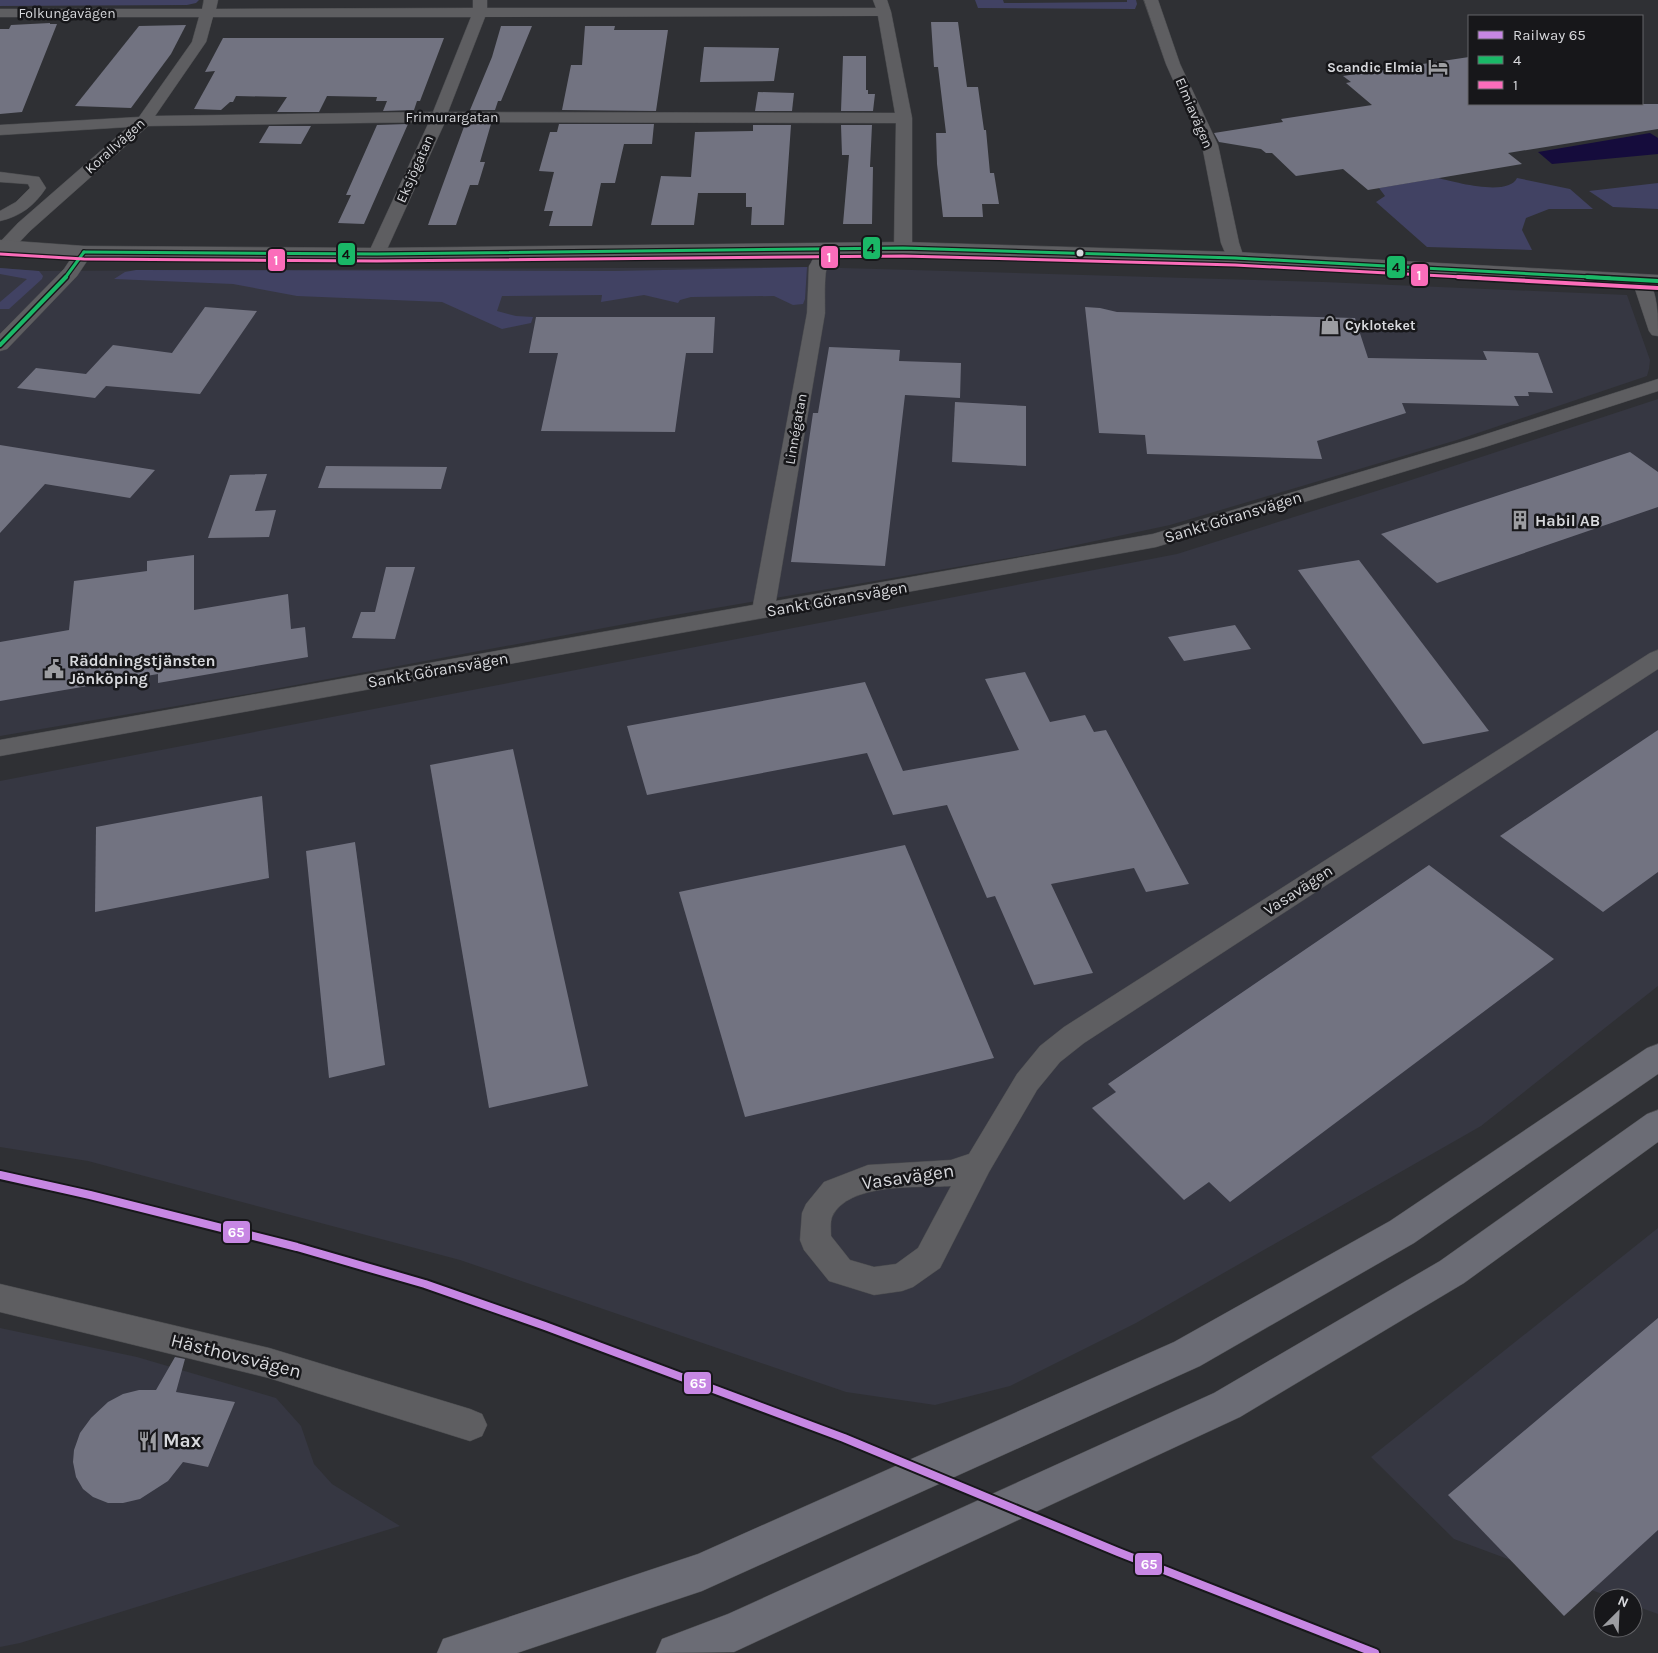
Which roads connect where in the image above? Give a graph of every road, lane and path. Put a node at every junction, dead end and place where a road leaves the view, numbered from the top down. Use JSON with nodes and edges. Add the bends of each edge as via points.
{"nodes":[{"id":1,"x":1151,"y":0,"type":"edge"},
{"id":2,"x":209,"y":6,"type":"edge"},
{"id":3,"x":480,"y":6,"type":"edge"},
{"id":4,"x":882,"y":6,"type":"edge"},
{"id":5,"x":0,"y":13,"type":"edge"},
{"id":6,"x":439,"y":116,"type":"junction"},
{"id":7,"x":904,"y":118,"type":"junction"},
{"id":8,"x":144,"y":121,"type":"junction"},
{"id":9,"x":0,"y":130,"type":"edge"},
{"id":10,"x":0,"y":177,"type":"edge"},
{"id":11,"x":0,"y":216,"type":"edge"},
{"id":12,"x":3,"y":247,"type":"edge"},
{"id":13,"x":903,"y":248,"type":"junction"},
{"id":14,"x":824,"y":249,"type":"junction"},
{"id":15,"x":84,"y":252,"type":"junction"},
{"id":16,"x":377,"y":254,"type":"junction"},
{"id":17,"x":1235,"y":258,"type":"junction"},
{"id":18,"x":1649,"y":280,"type":"edge"},
{"id":19,"x":1658,"y":331,"type":"edge"},
{"id":20,"x":0,"y":344,"type":"edge"},
{"id":21,"x":1658,"y":385,"type":"edge"},
{"id":22,"x":763,"y":612,"type":"junction"},
{"id":23,"x":1658,"y":658,"type":"edge"},
{"id":24,"x":0,"y":748,"type":"edge"},
{"id":25,"x":1658,"y":1057,"type":"edge"},
{"id":26,"x":1658,"y":1124,"type":"edge"},
{"id":27,"x":979,"y":1163,"type":"junction"},
{"id":28,"x":0,"y":1298,"type":"edge"},
{"id":29,"x":470,"y":1424,"type":"dead end"},
{"id":30,"x":457,"y":1653,"type":"edge"},
{"id":31,"x":676,"y":1653,"type":"edge"}],
"edges":[{"from":1,"to":17,"type":"street","name":"Elmiavägen","via":[[1173,64],[1210,145]]},
{"from":2,"to":3,"type":"street","name":"Folkungavägen"},
{"from":2,"to":5,"type":"street","name":"Folkungavägen"},
{"from":2,"to":8,"type":"street","name":"Korallvägen","via":[[199,42]]},
{"from":3,"to":4,"type":"street","name":"Folkungavägen"},
{"from":3,"to":6,"type":"street","name":"Eksjögatan"},
{"from":4,"to":7,"type":"street"},
{"from":6,"to":7,"type":"street","name":"Frimurargatan"},
{"from":6,"to":8,"type":"street","name":"Frimurargatan"},
{"from":6,"to":16,"type":"street","name":"Eksjögatan"},
{"from":7,"to":13,"type":"street"},
{"from":8,"to":9,"type":"street","name":"Frimurargatan"},
{"from":8,"to":12,"type":"street","name":"Korallvägen"},
{"from":10,"to":11,"type":"street","via":[[33,180],[38,188],[20,207]]},
{"from":12,"to":15,"type":"street"},
{"from":13,"to":14,"type":"street"},
{"from":13,"to":17,"type":"street"},
{"from":14,"to":16,"type":"street"},
{"from":14,"to":22,"type":"street","name":"Linnégatan","via":[[823,262],[818,266],[816,313]]},
{"from":15,"to":16,"type":"street"},
{"from":15,"to":20,"type":"street","via":[[71,272]]},
{"from":17,"to":18,"type":"street"},
{"from":18,"to":19,"type":"street"},
{"from":21,"to":22,"type":"street","name":"Sankt Göransvägen","via":[[1156,540]]},
{"from":22,"to":24,"type":"street","name":"Sankt Göransvägen"},
{"from":23,"to":27,"type":"street","name":"Vasavägen","via":[[1074,1035],[1050,1054],[1026,1082]]},
{"from":25,"to":30,"type":"highway","via":[[1402,1232],[1187,1354],[702,1572]]},
{"from":26,"to":31,"type":"highway","via":[[1452,1272],[1227,1405],[734,1632]]},
{"from":27,"to":27,"type":"street","name":"Vasavägen","via":[[952,1173],[868,1178],[835,1191],[817,1213],[815,1240],[840,1271],[874,1280],[902,1277],[929,1258]]},
{"from":28,"to":29,"type":"street","name":"Hästhovsvägen","via":[[269,1362]]}]}
